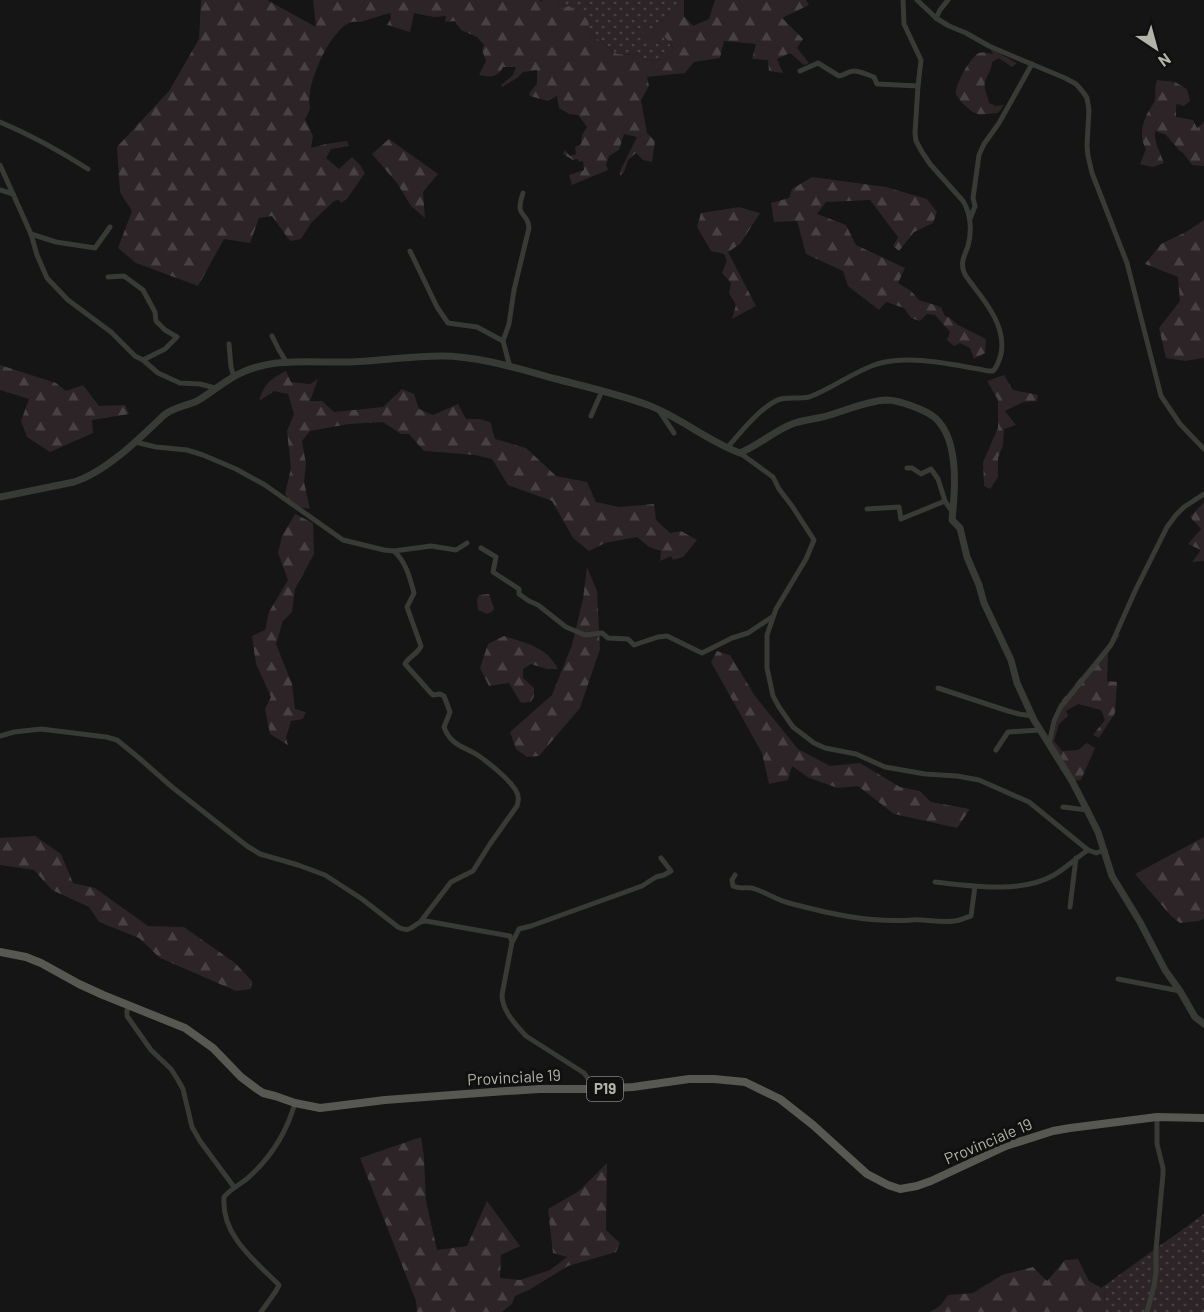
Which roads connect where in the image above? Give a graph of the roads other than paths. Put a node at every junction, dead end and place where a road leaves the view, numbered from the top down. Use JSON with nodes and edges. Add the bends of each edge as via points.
{"nodes":[{"id":1,"x":903,"y":0,"type":"edge"},
{"id":2,"x":917,"y":0,"type":"edge"},
{"id":3,"x":948,"y":0,"type":"edge"},
{"id":4,"x":936,"y":18,"type":"junction"},
{"id":5,"x":1032,"y":64,"type":"junction"},
{"id":6,"x":800,"y":71,"type":"dead end"},
{"id":7,"x":918,"y":86,"type":"junction"},
{"id":8,"x":0,"y":122,"type":"edge"},
{"id":9,"x":0,"y":165,"type":"edge"},
{"id":10,"x":88,"y":169,"type":"dead end"},
{"id":11,"x":0,"y":190,"type":"edge"},
{"id":12,"x":523,"y":193,"type":"dead end"},
{"id":13,"x":13,"y":194,"type":"junction"},
{"id":14,"x":970,"y":219,"type":"junction"},
{"id":15,"x":110,"y":227,"type":"dead end"},
{"id":16,"x":31,"y":234,"type":"junction"},
{"id":17,"x":410,"y":251,"type":"dead end"},
{"id":18,"x":108,"y":277,"type":"dead end"},
{"id":19,"x":272,"y":336,"type":"dead end"},
{"id":20,"x":503,"y":341,"type":"junction"},
{"id":21,"x":229,"y":344,"type":"dead end"},
{"id":22,"x":142,"y":360,"type":"junction"},
{"id":23,"x":287,"y":363,"type":"junction"},
{"id":24,"x":510,"y":367,"type":"junction"},
{"id":25,"x":234,"y":376,"type":"junction"},
{"id":26,"x":216,"y":388,"type":"junction"},
{"id":27,"x":602,"y":391,"type":"junction"},
{"id":28,"x":658,"y":409,"type":"junction"},
{"id":29,"x":591,"y":416,"type":"dead end"},
{"id":30,"x":674,"y":433,"type":"dead end"},
{"id":31,"x":135,"y":442,"type":"junction"},
{"id":32,"x":728,"y":447,"type":"junction"},
{"id":33,"x":1204,"y":449,"type":"edge"},
{"id":34,"x":740,"y":453,"type":"junction"},
{"id":35,"x":907,"y":468,"type":"dead end"},
{"id":36,"x":1204,"y":494,"type":"edge"},
{"id":37,"x":0,"y":498,"type":"edge"},
{"id":38,"x":945,"y":501,"type":"junction"},
{"id":39,"x":867,"y":509,"type":"dead end"},
{"id":40,"x":953,"y":513,"type":"junction"},
{"id":41,"x":467,"y":543,"type":"dead end"},
{"id":42,"x":481,"y":548,"type":"dead end"},
{"id":43,"x":394,"y":551,"type":"junction"},
{"id":44,"x":773,"y":616,"type":"junction"},
{"id":45,"x":938,"y":688,"type":"dead end"},
{"id":46,"x":1033,"y":716,"type":"junction"},
{"id":47,"x":1040,"y":730,"type":"junction"},
{"id":48,"x":0,"y":736,"type":"edge"},
{"id":49,"x":1049,"y":744,"type":"junction"},
{"id":50,"x":996,"y":750,"type":"dead end"},
{"id":51,"x":1063,"y":807,"type":"dead end"},
{"id":52,"x":1087,"y":810,"type":"junction"},
{"id":53,"x":1088,"y":850,"type":"junction"},
{"id":54,"x":1104,"y":850,"type":"junction"},
{"id":55,"x":662,"y":858,"type":"dead end"},
{"id":56,"x":1076,"y":858,"type":"junction"},
{"id":57,"x":735,"y":875,"type":"dead end"},
{"id":58,"x":935,"y":882,"type":"dead end"},
{"id":59,"x":975,"y":886,"type":"junction"},
{"id":60,"x":1070,"y":907,"type":"dead end"},
{"id":61,"x":421,"y":921,"type":"junction"},
{"id":62,"x":512,"y":942,"type":"junction"},
{"id":63,"x":0,"y":952,"type":"edge"},
{"id":64,"x":1118,"y":979,"type":"dead end"},
{"id":65,"x":1180,"y":991,"type":"junction"},
{"id":66,"x":130,"y":1006,"type":"junction"},
{"id":67,"x":1204,"y":1024,"type":"edge"},
{"id":68,"x":596,"y":1089,"type":"junction"},
{"id":69,"x":295,"y":1103,"type":"junction"},
{"id":70,"x":1157,"y":1117,"type":"junction"},
{"id":71,"x":1204,"y":1118,"type":"edge"},
{"id":72,"x":234,"y":1187,"type":"junction"},
{"id":73,"x":261,"y":1312,"type":"edge"},
{"id":74,"x":1147,"y":1312,"type":"edge"}],
"edges":[{"from":1,"to":7,"type":"street","via":[[904,24],[921,60]]},
{"from":2,"to":4,"type":"street"},
{"from":3,"to":4,"type":"street"},
{"from":4,"to":5,"type":"street"},
{"from":5,"to":14,"type":"street","via":[[979,155]]},
{"from":5,"to":33,"type":"street","via":[[1076,84],[1087,98],[1090,164],[1127,263],[1161,396]]},
{"from":6,"to":7,"type":"street","via":[[818,63],[839,76],[852,71],[874,77],[877,84]]},
{"from":7,"to":14,"type":"street","via":[[916,141],[930,164],[963,201]]},
{"from":8,"to":10,"type":"street"},
{"from":9,"to":13,"type":"street"},
{"from":11,"to":13,"type":"street"},
{"from":12,"to":20,"type":"street","via":[[519,211],[529,228]]},
{"from":13,"to":16,"type":"street"},
{"from":14,"to":32,"type":"street","via":[[962,264],[999,328],[1002,349],[993,371],[923,361],[878,364],[809,397],[774,402]]},
{"from":15,"to":16,"type":"street","via":[[95,248]]},
{"from":16,"to":22,"type":"street","via":[[47,278]]},
{"from":17,"to":20,"type":"street","via":[[448,323],[477,327]]},
{"from":18,"to":22,"type":"street","via":[[124,276],[143,290],[156,321],[177,337],[165,349]]},
{"from":19,"to":23,"type":"street"},
{"from":20,"to":24,"type":"street"},
{"from":21,"to":25,"type":"street"},
{"from":22,"to":26,"type":"street","via":[[168,379]]},
{"from":23,"to":24,"type":"street","via":[[441,356]]},
{"from":23,"to":25,"type":"street","via":[[256,367]]},
{"from":24,"to":27,"type":"street"},
{"from":25,"to":26,"type":"street"},
{"from":26,"to":31,"type":"street","via":[[170,411]]},
{"from":27,"to":28,"type":"street"},
{"from":27,"to":29,"type":"street"},
{"from":28,"to":30,"type":"street"},
{"from":28,"to":32,"type":"street"},
{"from":31,"to":37,"type":"street","via":[[84,479]]},
{"from":31,"to":43,"type":"street","via":[[203,455],[265,485],[339,538]]},
{"from":32,"to":34,"type":"street"},
{"from":34,"to":40,"type":"street","via":[[801,422],[872,402],[907,404],[934,417],[948,437],[955,480]]},
{"from":34,"to":44,"type":"street","via":[[773,477],[813,540]]},
{"from":35,"to":38,"type":"street","via":[[921,474],[931,469]]},
{"from":36,"to":49,"type":"street","via":[[1184,507],[1167,527],[1111,645],[1060,708]]},
{"from":38,"to":39,"type":"street","via":[[901,519],[899,507]]},
{"from":38,"to":40,"type":"street"},
{"from":40,"to":46,"type":"street","via":[[952,520],[960,528],[984,603]]},
{"from":41,"to":43,"type":"street","via":[[456,550],[431,546]]},
{"from":42,"to":44,"type":"street","via":[[496,557],[493,572],[519,589],[519,594],[566,627],[585,634],[602,633],[608,638],[628,639],[634,645],[667,636],[702,653],[748,633]]},
{"from":43,"to":61,"type":"street","via":[[406,567],[414,593],[407,607],[421,646],[405,664],[433,695],[444,696],[450,712],[444,727],[448,736],[506,779],[519,799],[477,867],[451,882]]},
{"from":44,"to":53,"type":"street","via":[[767,635],[771,686],[779,707],[798,732],[825,748],[856,754],[885,767],[978,780],[1033,804]]},
{"from":45,"to":46,"type":"street"},
{"from":46,"to":47,"type":"street"},
{"from":47,"to":49,"type":"street"},
{"from":47,"to":50,"type":"street","via":[[1008,732]]},
{"from":48,"to":61,"type":"street","via":[[41,729],[117,740],[260,854],[325,876],[404,930]]},
{"from":49,"to":52,"type":"street"},
{"from":51,"to":52,"type":"street"},
{"from":52,"to":54,"type":"street"},
{"from":53,"to":54,"type":"street"},
{"from":53,"to":56,"type":"street"},
{"from":54,"to":65,"type":"street","via":[[1112,876]]},
{"from":55,"to":62,"type":"street","via":[[671,871],[642,886],[519,929]]},
{"from":56,"to":59,"type":"street","via":[[1038,882]]},
{"from":56,"to":60,"type":"street"},
{"from":57,"to":59,"type":"street","via":[[733,886],[738,889],[752,887],[788,903],[876,920],[957,921],[971,916]]},
{"from":58,"to":59,"type":"street"},
{"from":61,"to":62,"type":"street","via":[[504,934]]},
{"from":62,"to":68,"type":"street","via":[[502,995],[509,1015],[526,1036],[584,1073]]},
{"from":63,"to":66,"type":"main road","name":"Provinciale 19","number":"P19","via":[[41,963]]},
{"from":64,"to":65,"type":"street"},
{"from":65,"to":67,"type":"street","via":[[1195,1017]]},
{"from":66,"to":69,"type":"main road","name":"Provinciale 19","number":"P19","via":[[190,1031],[257,1089]]},
{"from":66,"to":72,"type":"street","via":[[127,1016],[178,1080],[192,1127]]},
{"from":68,"to":69,"type":"main road","name":"Provinciale 19","number":"P19","via":[[506,1091],[320,1108]]},
{"from":68,"to":70,"type":"main road","name":"Provinciale 19","number":"P19","via":[[689,1080],[745,1082],[780,1099],[867,1174],[900,1189],[931,1181],[1041,1134]]},
{"from":69,"to":72,"type":"street","via":[[274,1150],[251,1176]]},
{"from":70,"to":71,"type":"main road","name":"Provinciale 19","number":"P19"},
{"from":70,"to":74,"type":"street","via":[[1163,1174],[1156,1272]]},
{"from":72,"to":73,"type":"street","via":[[224,1197],[227,1226],[279,1285]]}]}
